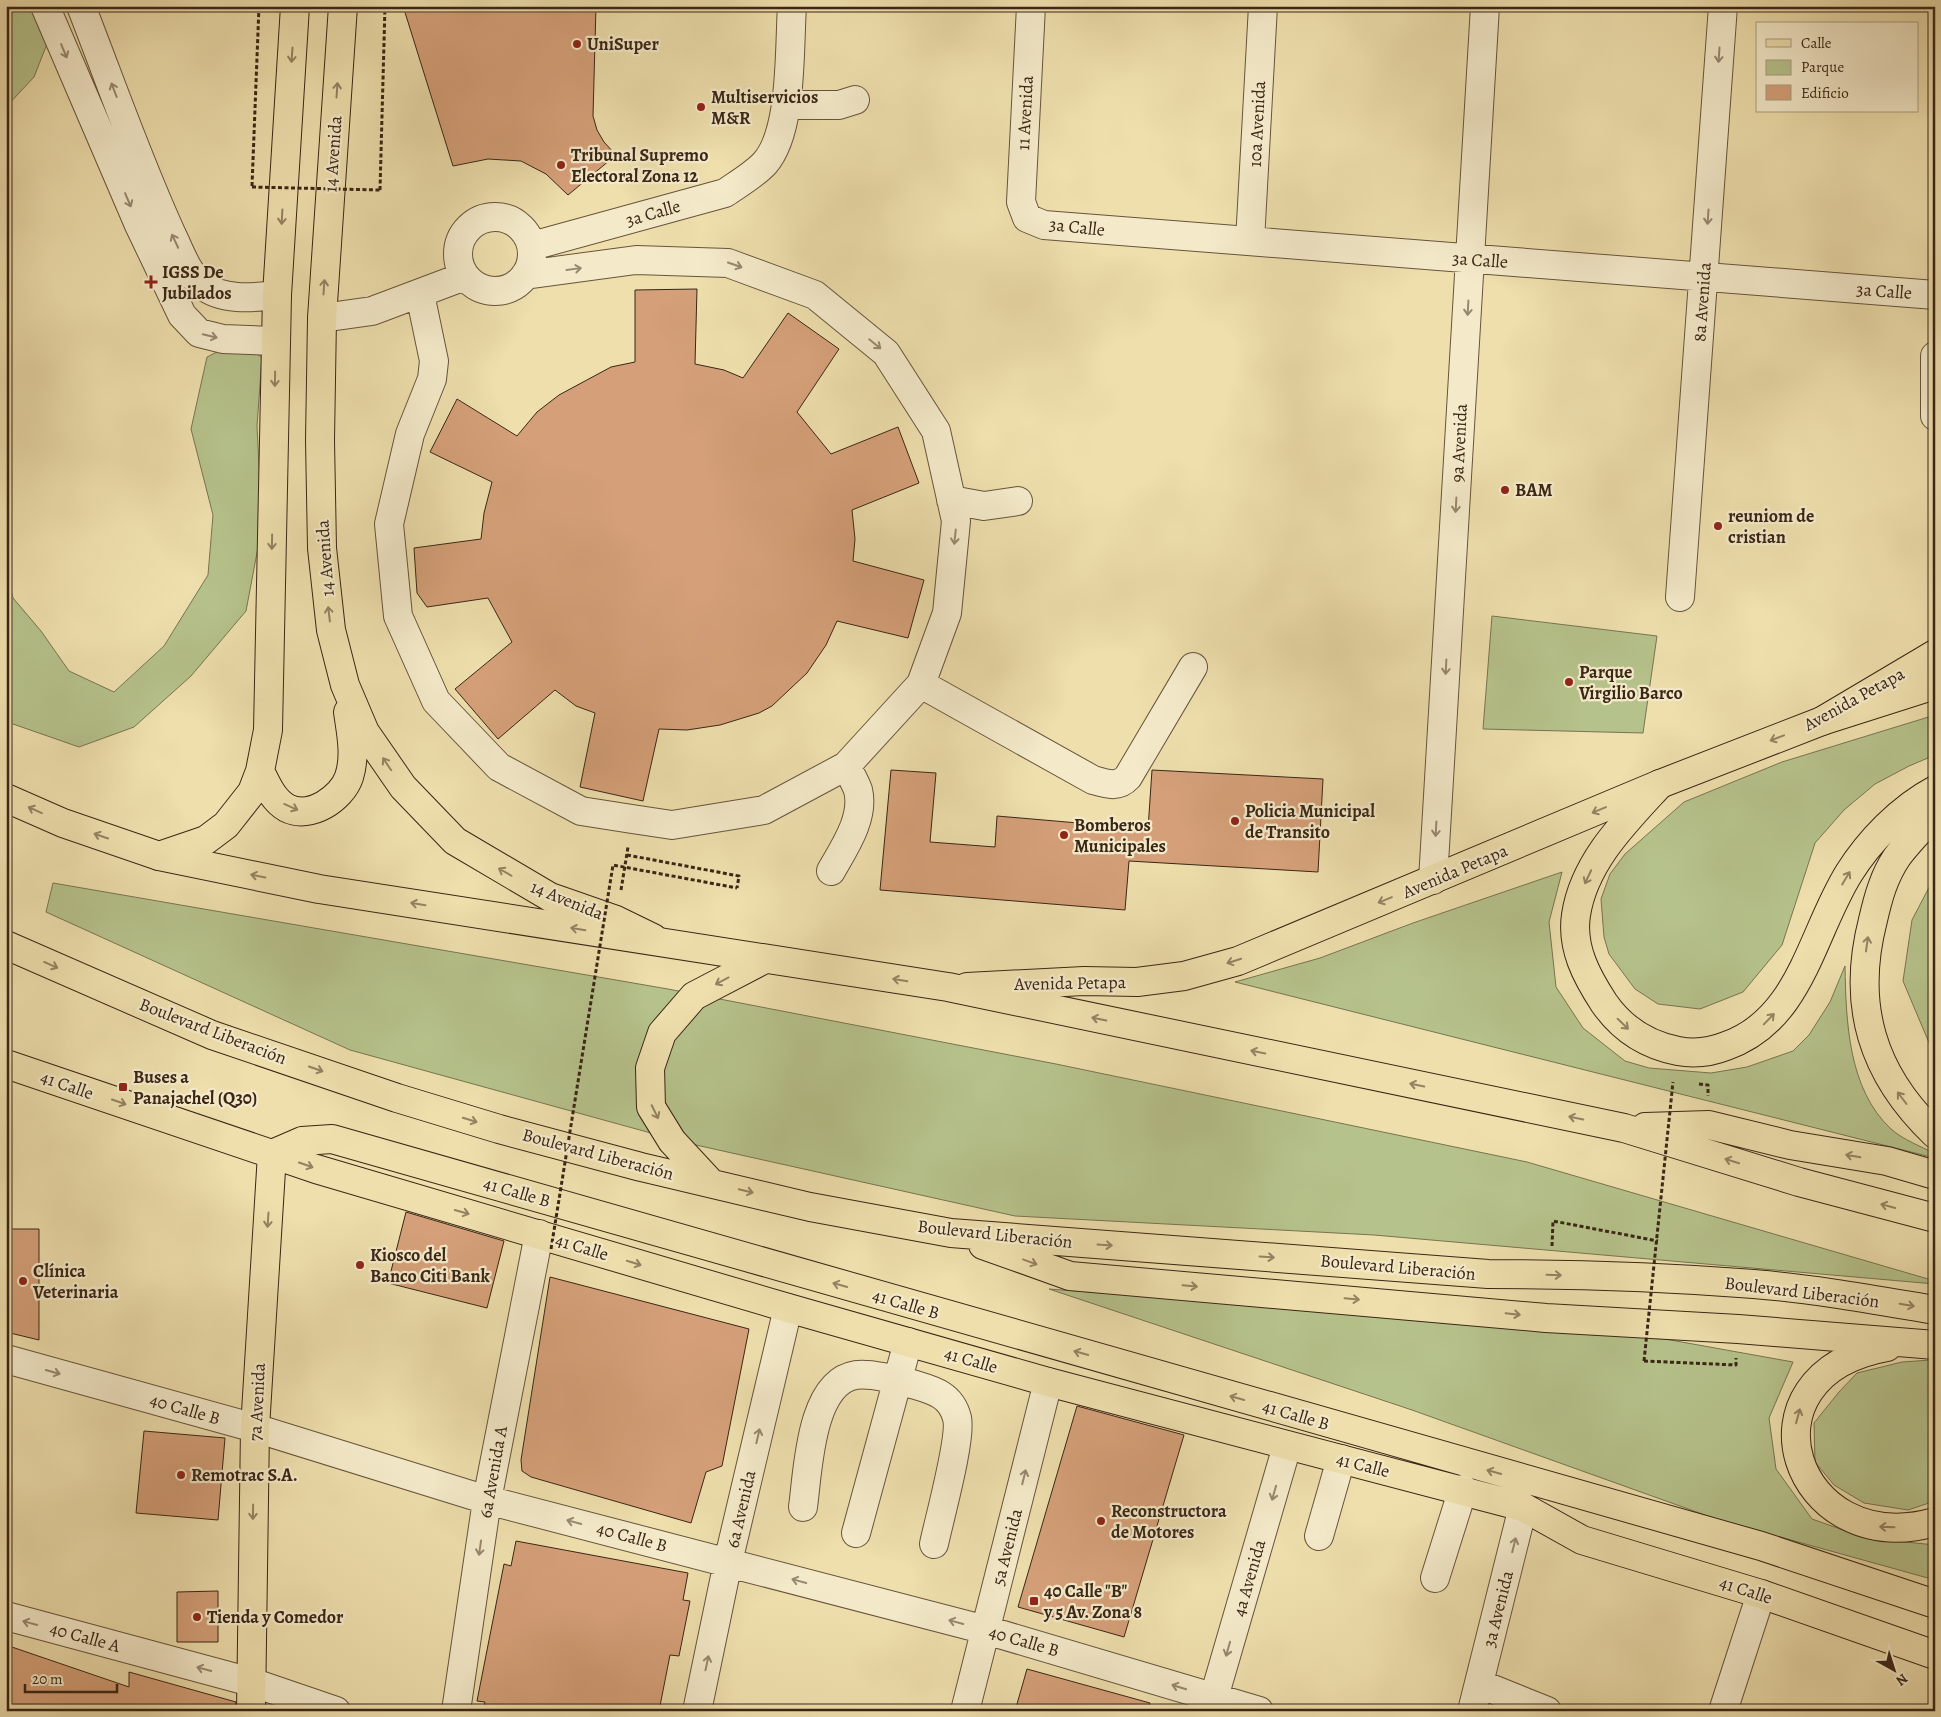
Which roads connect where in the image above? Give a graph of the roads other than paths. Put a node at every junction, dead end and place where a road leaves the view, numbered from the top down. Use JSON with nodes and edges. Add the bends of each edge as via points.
{"nodes":[{"id":1,"x":45,"y":6,"type":"edge"},
{"id":2,"x":81,"y":6,"type":"edge"},
{"id":3,"x":295,"y":6,"type":"edge"},
{"id":4,"x":343,"y":6,"type":"edge"},
{"id":5,"x":792,"y":6,"type":"edge"},
{"id":6,"x":1031,"y":6,"type":"edge"},
{"id":7,"x":1263,"y":6,"type":"edge"},
{"id":8,"x":1486,"y":6,"type":"edge"},
{"id":9,"x":1723,"y":6,"type":"edge"},
{"id":10,"x":855,"y":100,"type":"dead end"},
{"id":11,"x":786,"y":105,"type":"junction"},
{"id":12,"x":1027,"y":218,"type":"joint"},
{"id":13,"x":622,"y":222,"type":"junction"},
{"id":14,"x":1250,"y":241,"type":"junction"},
{"id":15,"x":532,"y":246,"type":"junction"},
{"id":16,"x":1470,"y":259,"type":"junction"},
{"id":17,"x":636,"y":260,"type":"junction"},
{"id":18,"x":465,"y":276,"type":"junction"},
{"id":19,"x":526,"y":276,"type":"junction"},
{"id":20,"x":1704,"y":277,"type":"junction"},
{"id":21,"x":420,"y":294,"type":"junction"},
{"id":22,"x":277,"y":295,"type":"junction"},
{"id":23,"x":1935,"y":295,"type":"edge"},
{"id":24,"x":322,"y":318,"type":"junction"},
{"id":25,"x":276,"y":342,"type":"junction"},
{"id":26,"x":1935,"y":356,"type":"edge"},
{"id":27,"x":1935,"y":416,"type":"edge"},
{"id":28,"x":952,"y":500,"type":"junction"},
{"id":29,"x":1018,"y":501,"type":"dead end"},
{"id":30,"x":1680,"y":597,"type":"dead end"},
{"id":31,"x":1935,"y":654,"type":"edge"},
{"id":32,"x":1193,"y":667,"type":"dead end"},
{"id":33,"x":921,"y":684,"type":"junction"},
{"id":34,"x":345,"y":685,"type":"junction"},
{"id":35,"x":1931,"y":685,"type":"edge"},
{"id":36,"x":1822,"y":720,"type":"junction"},
{"id":37,"x":846,"y":766,"type":"junction"},
{"id":38,"x":260,"y":771,"type":"junction"},
{"id":39,"x":1660,"y":784,"type":"junction"},
{"id":40,"x":1935,"y":790,"type":"edge"},
{"id":41,"x":6,"y":798,"type":"edge"},
{"id":42,"x":1935,"y":814,"type":"edge"},
{"id":43,"x":159,"y":856,"type":"junction"},
{"id":44,"x":831,"y":871,"type":"dead end"},
{"id":45,"x":1433,"y":880,"type":"junction"},
{"id":46,"x":661,"y":942,"type":"junction"},
{"id":47,"x":6,"y":945,"type":"edge"},
{"id":48,"x":765,"y":959,"type":"junction"},
{"id":49,"x":948,"y":988,"type":"junction"},
{"id":50,"x":6,"y":1064,"type":"edge"},
{"id":51,"x":1624,"y":1128,"type":"junction"},
{"id":52,"x":1935,"y":1134,"type":"edge"},
{"id":53,"x":272,"y":1154,"type":"junction"},
{"id":54,"x":1935,"y":1175,"type":"edge"},
{"id":55,"x":711,"y":1183,"type":"junction"},
{"id":56,"x":1935,"y":1218,"type":"edge"},
{"id":57,"x":951,"y":1233,"type":"junction"},
{"id":58,"x":545,"y":1242,"type":"junction"},
{"id":59,"x":788,"y":1308,"type":"junction"},
{"id":60,"x":1935,"y":1310,"type":"edge"},
{"id":61,"x":908,"y":1342,"type":"junction"},
{"id":62,"x":1924,"y":1344,"type":"edge"},
{"id":63,"x":6,"y":1359,"type":"edge"},
{"id":64,"x":898,"y":1380,"type":"junction"},
{"id":65,"x":1048,"y":1382,"type":"junction"},
{"id":66,"x":254,"y":1428,"type":"junction"},
{"id":67,"x":1287,"y":1446,"type":"junction"},
{"id":68,"x":1341,"y":1459,"type":"junction"},
{"id":69,"x":1463,"y":1489,"type":"junction"},
{"id":70,"x":487,"y":1500,"type":"junction"},
{"id":71,"x":803,"y":1507,"type":"dead end"},
{"id":72,"x":1523,"y":1507,"type":"junction"},
{"id":73,"x":1935,"y":1522,"type":"edge"},
{"id":74,"x":856,"y":1532,"type":"dead end"},
{"id":75,"x":1319,"y":1536,"type":"dead end"},
{"id":76,"x":934,"y":1544,"type":"dead end"},
{"id":77,"x":728,"y":1562,"type":"junction"},
{"id":78,"x":1435,"y":1578,"type":"dead end"},
{"id":79,"x":1761,"y":1594,"type":"junction"},
{"id":80,"x":1935,"y":1604,"type":"edge"},
{"id":81,"x":6,"y":1616,"type":"edge"},
{"id":82,"x":1935,"y":1620,"type":"edge"},
{"id":83,"x":986,"y":1630,"type":"junction"},
{"id":84,"x":1935,"y":1655,"type":"edge"},
{"id":85,"x":251,"y":1682,"type":"junction"},
{"id":86,"x":1480,"y":1684,"type":"junction"},
{"id":87,"x":1212,"y":1704,"type":"edge"},
{"id":88,"x":251,"y":1711,"type":"edge"},
{"id":89,"x":336,"y":1711,"type":"edge"},
{"id":90,"x":456,"y":1711,"type":"edge"},
{"id":91,"x":697,"y":1711,"type":"edge"},
{"id":92,"x":965,"y":1711,"type":"edge"},
{"id":93,"x":1259,"y":1711,"type":"edge"},
{"id":94,"x":1472,"y":1711,"type":"edge"},
{"id":95,"x":1547,"y":1711,"type":"edge"},
{"id":96,"x":1723,"y":1711,"type":"edge"}],
"edges":[{"from":1,"to":25,"type":"street","one_way":true,"via":[[139,225],[182,315],[199,333],[223,339]]},
{"from":22,"to":2,"type":"street","one_way":true,"via":[[218,295],[200,284],[188,267],[160,209]]},
{"from":3,"to":22,"type":"main road","one_way":true},
{"from":24,"to":4,"type":"main road","name":"14 Avenida","one_way":true},
{"from":5,"to":11,"type":"street"},
{"from":6,"to":12,"type":"street","name":"11 Avenida","via":[[1021,202]]},
{"from":7,"to":14,"type":"street","name":"10a Avenida"},
{"from":8,"to":16,"type":"street","name":"9a Avenida"},
{"from":9,"to":20,"type":"street","name":"8a Avenida","one_way":true},
{"from":10,"to":11,"type":"street","via":[[839,105]]},
{"from":11,"to":13,"type":"street","name":"3a Calle","via":[[778,141],[766,162],[751,175],[725,193]]},
{"from":12,"to":14,"type":"street","name":"3a Calle","via":[[1044,225]]},
{"from":13,"to":15,"type":"street","name":"3a Calle"},
{"from":13,"to":17,"type":"street"},
{"from":14,"to":16,"type":"street","name":"3a Calle"},
{"from":15,"to":18,"type":"street","via":[[521,226],[510,220],[499,216],[475,223],[460,241],[459,266]]},
{"from":15,"to":19,"type":"street"},
{"from":16,"to":20,"type":"street","name":"3a Calle"},
{"from":16,"to":45,"type":"street","name":"9a Avenida","one_way":true},
{"from":19,"to":17,"type":"street","one_way":true},
{"from":17,"to":28,"type":"street","one_way":true,"via":[[728,263],[815,295],[886,353],[936,431]]},
{"from":18,"to":19,"type":"street","via":[[478,287],[495,292],[517,284]]},
{"from":18,"to":21,"type":"street"},
{"from":20,"to":23,"type":"street","name":"3a Calle"},
{"from":20,"to":30,"type":"street","name":"8a Avenida"},
{"from":21,"to":24,"type":"street","via":[[372,311]]},
{"from":21,"to":37,"type":"street","via":[[434,360],[432,379],[410,434],[389,524],[398,616],[436,700],[499,767],[581,811],[672,825],[764,810]]},
{"from":22,"to":25,"type":"main road"},
{"from":34,"to":24,"type":"main road","name":"14 Avenida","one_way":true,"via":[[331,630],[322,548]]},
{"from":25,"to":38,"type":"main road","one_way":true,"via":[[268,730]]},
{"from":26,"to":27,"type":"street"},
{"from":28,"to":29,"type":"street","via":[[984,506]]},
{"from":28,"to":33,"type":"street","one_way":true,"via":[[956,521],[947,613]]},
{"from":31,"to":36,"type":"main road","name":"Avenida Petapa"},
{"from":32,"to":33,"type":"street","via":[[1128,777],[1122,784],[1110,785],[1093,780]]},
{"from":33,"to":37,"type":"street"},
{"from":38,"to":34,"type":"main road","one_way":true,"via":[[273,795],[288,808],[301,811],[320,808],[338,794],[349,778],[353,752]]},
{"from":46,"to":34,"type":"main road","name":"14 Avenida","one_way":true,"via":[[616,920],[550,897],[455,841],[402,788],[365,732]]},
{"from":35,"to":36,"type":"main road"},
{"from":36,"to":39,"type":"main road","name":"Avenida Petapa","one_way":true},
{"from":37,"to":44,"type":"street","via":[[858,790],[860,804],[849,839]]},
{"from":38,"to":43,"type":"main road","via":[[252,792],[226,825],[206,840]]},
{"from":39,"to":40,"type":"main road","one_way":true,"via":[[1628,818],[1594,864],[1578,903],[1576,935],[1587,975],[1607,1007],[1625,1026],[1644,1041],[1690,1052],[1734,1044],[1756,1032],[1778,1010],[1802,974],[1828,911],[1850,872],[1904,811]]},
{"from":39,"to":45,"type":"main road","name":"Avenida Petapa","one_way":true},
{"from":43,"to":41,"type":"main road","one_way":true,"via":[[63,823]]},
{"from":52,"to":42,"type":"main road","one_way":true,"via":[[1899,1094],[1883,1068],[1873,1044],[1863,994],[1868,936],[1885,879],[1897,858]]},
{"from":46,"to":43,"type":"main road","one_way":true,"via":[[319,888]]},
{"from":45,"to":49,"type":"main road","name":"Avenida Petapa","one_way":true,"via":[[1238,961],[1184,976],[1137,982],[1084,981]]},
{"from":46,"to":48,"type":"main road"},
{"from":47,"to":55,"type":"main road","name":"Boulevard Liberación","one_way":true,"via":[[212,1035],[396,1098],[499,1129]]},
{"from":49,"to":48,"type":"main road","one_way":true},
{"from":48,"to":55,"type":"main road","one_way":true,"via":[[694,996],[662,1033],[650,1068],[651,1107],[672,1141]]},
{"from":51,"to":49,"type":"main road","one_way":true},
{"from":50,"to":53,"type":"main road","name":"41 Calle","one_way":true},
{"from":54,"to":51,"type":"main road","one_way":true,"via":[[1887,1161],[1790,1144],[1709,1125]]},
{"from":56,"to":51,"type":"main road","one_way":true,"via":[[1799,1182]]},
{"from":53,"to":58,"type":"main road","name":"41 Calle","one_way":true},
{"from":53,"to":66,"type":"main road","name":"7a Avenida","one_way":true},
{"from":80,"to":53,"type":"main road","name":"41 Calle B","one_way":true,"via":[[1760,1546],[332,1139],[302,1141]]},
{"from":55,"to":57,"type":"main road","name":"Boulevard Liberación","one_way":true,"via":[[810,1207]]},
{"from":57,"to":60,"type":"main road","name":"Boulevard Liberación","one_way":true,"via":[[1488,1274],[1755,1284]]},
{"from":57,"to":62,"type":"main road","one_way":true,"via":[[1070,1276],[1546,1318]]},
{"from":58,"to":59,"type":"main road","name":"41 Calle","one_way":true},
{"from":58,"to":70,"type":"street","name":"6a Avenida A"},
{"from":59,"to":61,"type":"main road","name":"41 Calle"},
{"from":77,"to":59,"type":"street","name":"6a Avenida","one_way":true},
{"from":61,"to":64,"type":"street"},
{"from":61,"to":65,"type":"main road","name":"41 Calle"},
{"from":73,"to":62,"type":"main road","one_way":true,"via":[[1899,1528],[1876,1527],[1840,1513],[1814,1488],[1794,1440],[1800,1408],[1808,1391],[1837,1364],[1866,1352]]},
{"from":63,"to":66,"type":"street","name":"40 Calle B","one_way":true},
{"from":64,"to":71,"type":"street","via":[[856,1375],[839,1381],[827,1396],[817,1416]]},
{"from":64,"to":74,"type":"street"},
{"from":64,"to":76,"type":"street","via":[[941,1393],[958,1419]]},
{"from":65,"to":67,"type":"main road","name":"41 Calle"},
{"from":83,"to":65,"type":"street","name":"5a Avenida","one_way":true},
{"from":66,"to":70,"type":"street","name":"40 Calle B"},
{"from":66,"to":85,"type":"main road","name":"7a Avenida","one_way":true},
{"from":67,"to":68,"type":"main road","name":"41 Calle"},
{"from":67,"to":87,"type":"street","name":"4a Avenida","one_way":true},
{"from":68,"to":69,"type":"main road","name":"41 Calle"},
{"from":68,"to":75,"type":"street"},
{"from":69,"to":72,"type":"main road","name":"41 Calle"},
{"from":69,"to":78,"type":"street"},
{"from":77,"to":70,"type":"street","name":"40 Calle B","one_way":true},
{"from":70,"to":90,"type":"street","name":"6a Avenida A","one_way":true},
{"from":72,"to":79,"type":"main road","name":"41 Calle","via":[[1582,1540]]},
{"from":72,"to":82,"type":"main road","via":[[1588,1510]]},
{"from":86,"to":72,"type":"street","name":"3a Avenida","one_way":true},
{"from":83,"to":77,"type":"street","name":"40 Calle B","one_way":true},
{"from":91,"to":77,"type":"street","name":"6a Avenida","one_way":true},
{"from":79,"to":84,"type":"main road","name":"41 Calle"},
{"from":79,"to":96,"type":"street"},
{"from":85,"to":81,"type":"street","name":"40 Calle A","one_way":true},
{"from":87,"to":83,"type":"street","name":"40 Calle B","one_way":true},
{"from":83,"to":92,"type":"street","name":"5a Avenida"},
{"from":85,"to":88,"type":"main road","name":"7a Avenida"},
{"from":85,"to":89,"type":"street","name":"40 Calle A"},
{"from":86,"to":94,"type":"street","name":"3a Avenida"},
{"from":86,"to":95,"type":"street"},
{"from":87,"to":93,"type":"street","name":"40 Calle B"}]}
